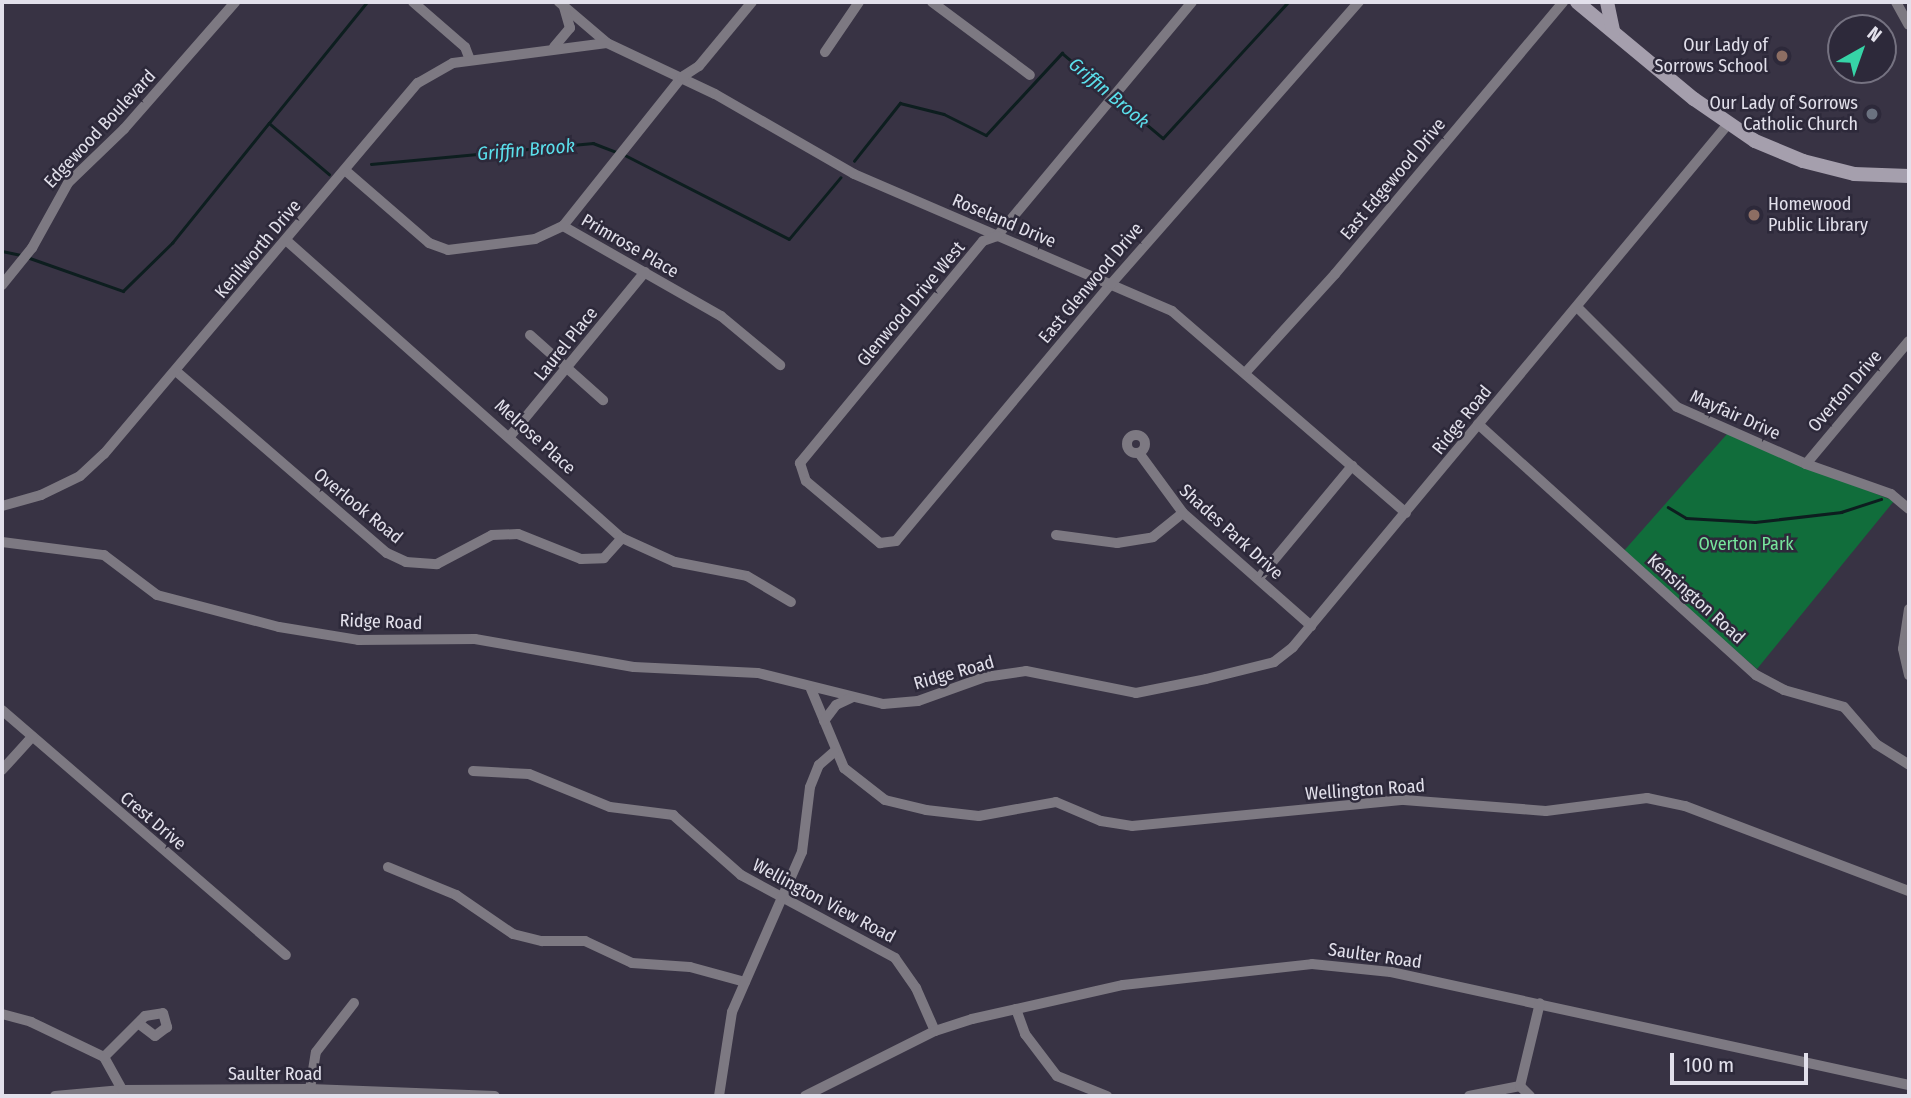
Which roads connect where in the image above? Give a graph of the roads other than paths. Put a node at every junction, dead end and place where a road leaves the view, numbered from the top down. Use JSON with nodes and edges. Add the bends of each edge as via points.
{"nodes":[{"id":1,"x":235,"y":2,"type":"edge"},
{"id":2,"x":414,"y":2,"type":"edge"},
{"id":3,"x":752,"y":2,"type":"edge"},
{"id":4,"x":859,"y":2,"type":"edge"},
{"id":5,"x":932,"y":2,"type":"edge"},
{"id":6,"x":1192,"y":2,"type":"edge"},
{"id":7,"x":1359,"y":2,"type":"edge"},
{"id":8,"x":1563,"y":2,"type":"edge"},
{"id":9,"x":1577,"y":2,"type":"edge"},
{"id":10,"x":1607,"y":2,"type":"edge"},
{"id":11,"x":1896,"y":2,"type":"edge"},
{"id":12,"x":561,"y":3,"type":"edge"},
{"id":13,"x":1909,"y":25,"type":"edge"},
{"id":14,"x":1613,"y":32,"type":"junction"},
{"id":15,"x":607,"y":43,"type":"junction"},
{"id":16,"x":554,"y":48,"type":"junction"},
{"id":17,"x":825,"y":52,"type":"dead end"},
{"id":18,"x":470,"y":60,"type":"junction"},
{"id":19,"x":1030,"y":75,"type":"dead end"},
{"id":20,"x":682,"y":77,"type":"junction"},
{"id":21,"x":1728,"y":124,"type":"junction"},
{"id":22,"x":346,"y":171,"type":"junction"},
{"id":23,"x":1909,"y":176,"type":"edge"},
{"id":24,"x":563,"y":226,"type":"junction"},
{"id":25,"x":997,"y":236,"type":"junction"},
{"id":26,"x":286,"y":241,"type":"junction"},
{"id":27,"x":645,"y":272,"type":"junction"},
{"id":28,"x":1111,"y":284,"type":"junction"},
{"id":29,"x":2,"y":285,"type":"edge"},
{"id":30,"x":1577,"y":307,"type":"junction"},
{"id":31,"x":530,"y":335,"type":"dead end"},
{"id":32,"x":1909,"y":341,"type":"edge"},
{"id":33,"x":780,"y":365,"type":"dead end"},
{"id":34,"x":567,"y":367,"type":"junction"},
{"id":35,"x":177,"y":372,"type":"junction"},
{"id":36,"x":1245,"y":373,"type":"junction"},
{"id":37,"x":603,"y":400,"type":"dead end"},
{"id":38,"x":1478,"y":424,"type":"junction"},
{"id":39,"x":511,"y":435,"type":"junction"},
{"id":40,"x":1139,"y":453,"type":"dead end"},
{"id":41,"x":1806,"y":464,"type":"junction"},
{"id":42,"x":1352,"y":466,"type":"junction"},
{"id":43,"x":803,"y":472,"type":"joint"},
{"id":44,"x":2,"y":506,"type":"edge"},
{"id":45,"x":1909,"y":509,"type":"edge"},
{"id":46,"x":1183,"y":513,"type":"junction"},
{"id":47,"x":1406,"y":513,"type":"junction"},
{"id":48,"x":1056,"y":535,"type":"dead end"},
{"id":49,"x":622,"y":538,"type":"junction"},
{"id":50,"x":2,"y":542,"type":"edge"},
{"id":51,"x":1259,"y":578,"type":"junction"},
{"id":52,"x":791,"y":602,"type":"dead end"},
{"id":53,"x":1909,"y":609,"type":"edge"},
{"id":54,"x":1311,"y":626,"type":"junction"},
{"id":55,"x":1909,"y":675,"type":"edge"},
{"id":56,"x":811,"y":690,"type":"junction"},
{"id":57,"x":852,"y":698,"type":"junction"},
{"id":58,"x":2,"y":710,"type":"edge"},
{"id":59,"x":824,"y":721,"type":"junction"},
{"id":60,"x":32,"y":737,"type":"junction"},
{"id":61,"x":834,"y":752,"type":"junction"},
{"id":62,"x":1909,"y":765,"type":"edge"},
{"id":63,"x":2,"y":770,"type":"edge"},
{"id":64,"x":473,"y":771,"type":"dead end"},
{"id":65,"x":388,"y":867,"type":"dead end"},
{"id":66,"x":1909,"y":891,"type":"edge"},
{"id":67,"x":783,"y":899,"type":"junction"},
{"id":68,"x":286,"y":955,"type":"dead end"},
{"id":69,"x":745,"y":982,"type":"junction"},
{"id":70,"x":354,"y":1003,"type":"dead end"},
{"id":71,"x":1540,"y":1003,"type":"junction"},
{"id":72,"x":1016,"y":1009,"type":"junction"},
{"id":73,"x":2,"y":1014,"type":"edge"},
{"id":74,"x":138,"y":1023,"type":"dead end"},
{"id":75,"x":934,"y":1031,"type":"junction"},
{"id":76,"x":104,"y":1057,"type":"junction"},
{"id":77,"x":1909,"y":1085,"type":"edge"},
{"id":78,"x":1520,"y":1086,"type":"junction"},
{"id":79,"x":310,"y":1089,"type":"junction"},
{"id":80,"x":122,"y":1090,"type":"junction"},
{"id":81,"x":55,"y":1096,"type":"edge"},
{"id":82,"x":495,"y":1096,"type":"edge"},
{"id":83,"x":719,"y":1096,"type":"edge"},
{"id":84,"x":805,"y":1096,"type":"edge"},
{"id":85,"x":1107,"y":1096,"type":"edge"},
{"id":86,"x":1469,"y":1096,"type":"edge"},
{"id":87,"x":1530,"y":1096,"type":"edge"}],
"edges":[{"from":1,"to":29,"type":"street","name":"Edgewood Boulevard","via":[[124,129],[68,183],[32,248]]},
{"from":2,"to":18,"type":"street","via":[[466,47]]},
{"from":3,"to":20,"type":"street","via":[[699,66]]},
{"from":4,"to":17,"type":"street"},
{"from":5,"to":19,"type":"street"},
{"from":6,"to":25,"type":"street","name":"Glenwood Drive West"},
{"from":7,"to":28,"type":"street","name":"East Glenwood Drive"},
{"from":8,"to":36,"type":"street","name":"East Edgewood Drive","via":[[1326,284]]},
{"from":9,"to":14,"type":"main road"},
{"from":10,"to":14,"type":"main road"},
{"from":11,"to":13,"type":"street"},
{"from":12,"to":15,"type":"street","name":"Roseland Drive"},
{"from":12,"to":16,"type":"street","via":[[570,28]]},
{"from":14,"to":21,"type":"main road"},
{"from":15,"to":16,"type":"street","name":"Kenilworth Drive"},
{"from":15,"to":20,"type":"street","name":"Roseland Drive"},
{"from":16,"to":18,"type":"street","name":"Kenilworth Drive"},
{"from":18,"to":22,"type":"street","name":"Kenilworth Drive","via":[[438,68],[418,83]]},
{"from":20,"to":24,"type":"street"},
{"from":20,"to":25,"type":"street","name":"Roseland Drive","via":[[854,174]]},
{"from":21,"to":23,"type":"main road","via":[[1803,161],[1854,174]]},
{"from":21,"to":30,"type":"street","name":"Ridge Road"},
{"from":22,"to":24,"type":"street","name":"Primrose Place","via":[[429,243],[448,250],[535,239]]},
{"from":22,"to":26,"type":"street","name":"Kenilworth Drive"},
{"from":24,"to":27,"type":"street","name":"Primrose Place"},
{"from":25,"to":28,"type":"street","name":"Roseland Drive"},
{"from":25,"to":43,"type":"street","name":"Glenwood Drive West","via":[[983,241],[800,463]]},
{"from":26,"to":35,"type":"street","name":"Kenilworth Drive"},
{"from":26,"to":39,"type":"street","name":"Melrose Place"},
{"from":27,"to":33,"type":"street","name":"Primrose Place","via":[[722,316]]},
{"from":27,"to":34,"type":"street","name":"Laurel Place"},
{"from":28,"to":36,"type":"street","name":"Roseland Drive","via":[[1172,311]]},
{"from":28,"to":43,"type":"street","name":"East Glenwood Drive","via":[[897,541],[880,543],[806,481]]},
{"from":30,"to":38,"type":"street","name":"Ridge Road"},
{"from":30,"to":41,"type":"street","name":"Mayfair Drive","via":[[1677,407]]},
{"from":31,"to":34,"type":"street"},
{"from":32,"to":41,"type":"street","name":"Overton Drive"},
{"from":34,"to":37,"type":"street"},
{"from":34,"to":39,"type":"street","name":"Laurel Place"},
{"from":35,"to":44,"type":"street","name":"Kenilworth Drive","via":[[80,476],[41,495]]},
{"from":35,"to":49,"type":"street","name":"Overlook Road","via":[[387,553],[406,562],[437,564],[492,535],[518,534],[581,559],[604,558]]},
{"from":36,"to":42,"type":"street","name":"Roseland Drive"},
{"from":38,"to":47,"type":"street","name":"Ridge Road"},
{"from":38,"to":62,"type":"street","name":"Kensington Road","via":[[1756,675],[1784,690],[1844,707],[1876,744]]},
{"from":39,"to":49,"type":"street","name":"Melrose Place"},
{"from":40,"to":46,"type":"street","name":"Shades Park Drive"},
{"from":41,"to":45,"type":"street","name":"Mayfair Drive","via":[[1891,494]]},
{"from":42,"to":47,"type":"street","name":"Roseland Drive"},
{"from":42,"to":51,"type":"street"},
{"from":46,"to":48,"type":"street","via":[[1153,537],[1117,543]]},
{"from":46,"to":51,"type":"street","name":"Shades Park Drive"},
{"from":47,"to":54,"type":"street","name":"Ridge Road"},
{"from":49,"to":52,"type":"street","name":"Melrose Place","via":[[675,562],[747,576]]},
{"from":50,"to":56,"type":"street","name":"Ridge Road","via":[[104,555],[157,595],[279,627],[358,640],[475,639],[634,667],[758,673]]},
{"from":51,"to":54,"type":"street","name":"Shades Park Drive"},
{"from":53,"to":55,"type":"street","via":[[1903,649]]},
{"from":54,"to":57,"type":"street","name":"Ridge Road","via":[[1274,662],[1136,692],[1026,671],[985,677],[918,701],[883,704]]},
{"from":56,"to":57,"type":"street","name":"Ridge Road"},
{"from":56,"to":59,"type":"street"},
{"from":57,"to":59,"type":"street","via":[[836,705]]},
{"from":58,"to":60,"type":"street","name":"Crest Drive"},
{"from":59,"to":61,"type":"street"},
{"from":60,"to":63,"type":"street"},
{"from":60,"to":68,"type":"street","name":"Crest Drive"},
{"from":61,"to":66,"type":"street","name":"Wellington Road","via":[[863,786],[885,800],[954,815],[1000,814],[1056,802],[1101,821],[1132,825],[1404,800],[1546,811],[1632,798],[1667,800]]},
{"from":61,"to":67,"type":"street","via":[[819,765],[810,786],[802,852]]},
{"from":64,"to":67,"type":"street","name":"Wellington View Road","via":[[529,774],[610,807],[673,815],[741,874]]},
{"from":65,"to":69,"type":"street","via":[[456,895],[513,934],[541,941],[585,942],[632,963],[690,967]]},
{"from":67,"to":69,"type":"street"},
{"from":67,"to":75,"type":"street","name":"Wellington View Road","via":[[895,958],[916,988]]},
{"from":69,"to":83,"type":"street","via":[[723,1051]]},
{"from":70,"to":79,"type":"street","via":[[316,1052]]},
{"from":71,"to":72,"type":"street","name":"Saulter Road","via":[[1391,972],[1312,964],[1147,981]]},
{"from":71,"to":77,"type":"street","name":"Saulter Road"},
{"from":71,"to":78,"type":"street"},
{"from":72,"to":75,"type":"street","name":"Saulter Road"},
{"from":72,"to":85,"type":"street","via":[[1025,1034],[1057,1076]]},
{"from":73,"to":76,"type":"street","via":[[30,1022]]},
{"from":74,"to":76,"type":"street","via":[[156,1036],[167,1027],[163,1013],[145,1016]]},
{"from":75,"to":84,"type":"street","name":"Saulter Road"},
{"from":76,"to":80,"type":"street"},
{"from":78,"to":86,"type":"street"},
{"from":78,"to":87,"type":"street"},
{"from":79,"to":80,"type":"street","name":"Saulter Road"},
{"from":79,"to":82,"type":"street","name":"Saulter Road"},
{"from":80,"to":81,"type":"street","name":"Saulter Road"}]}
